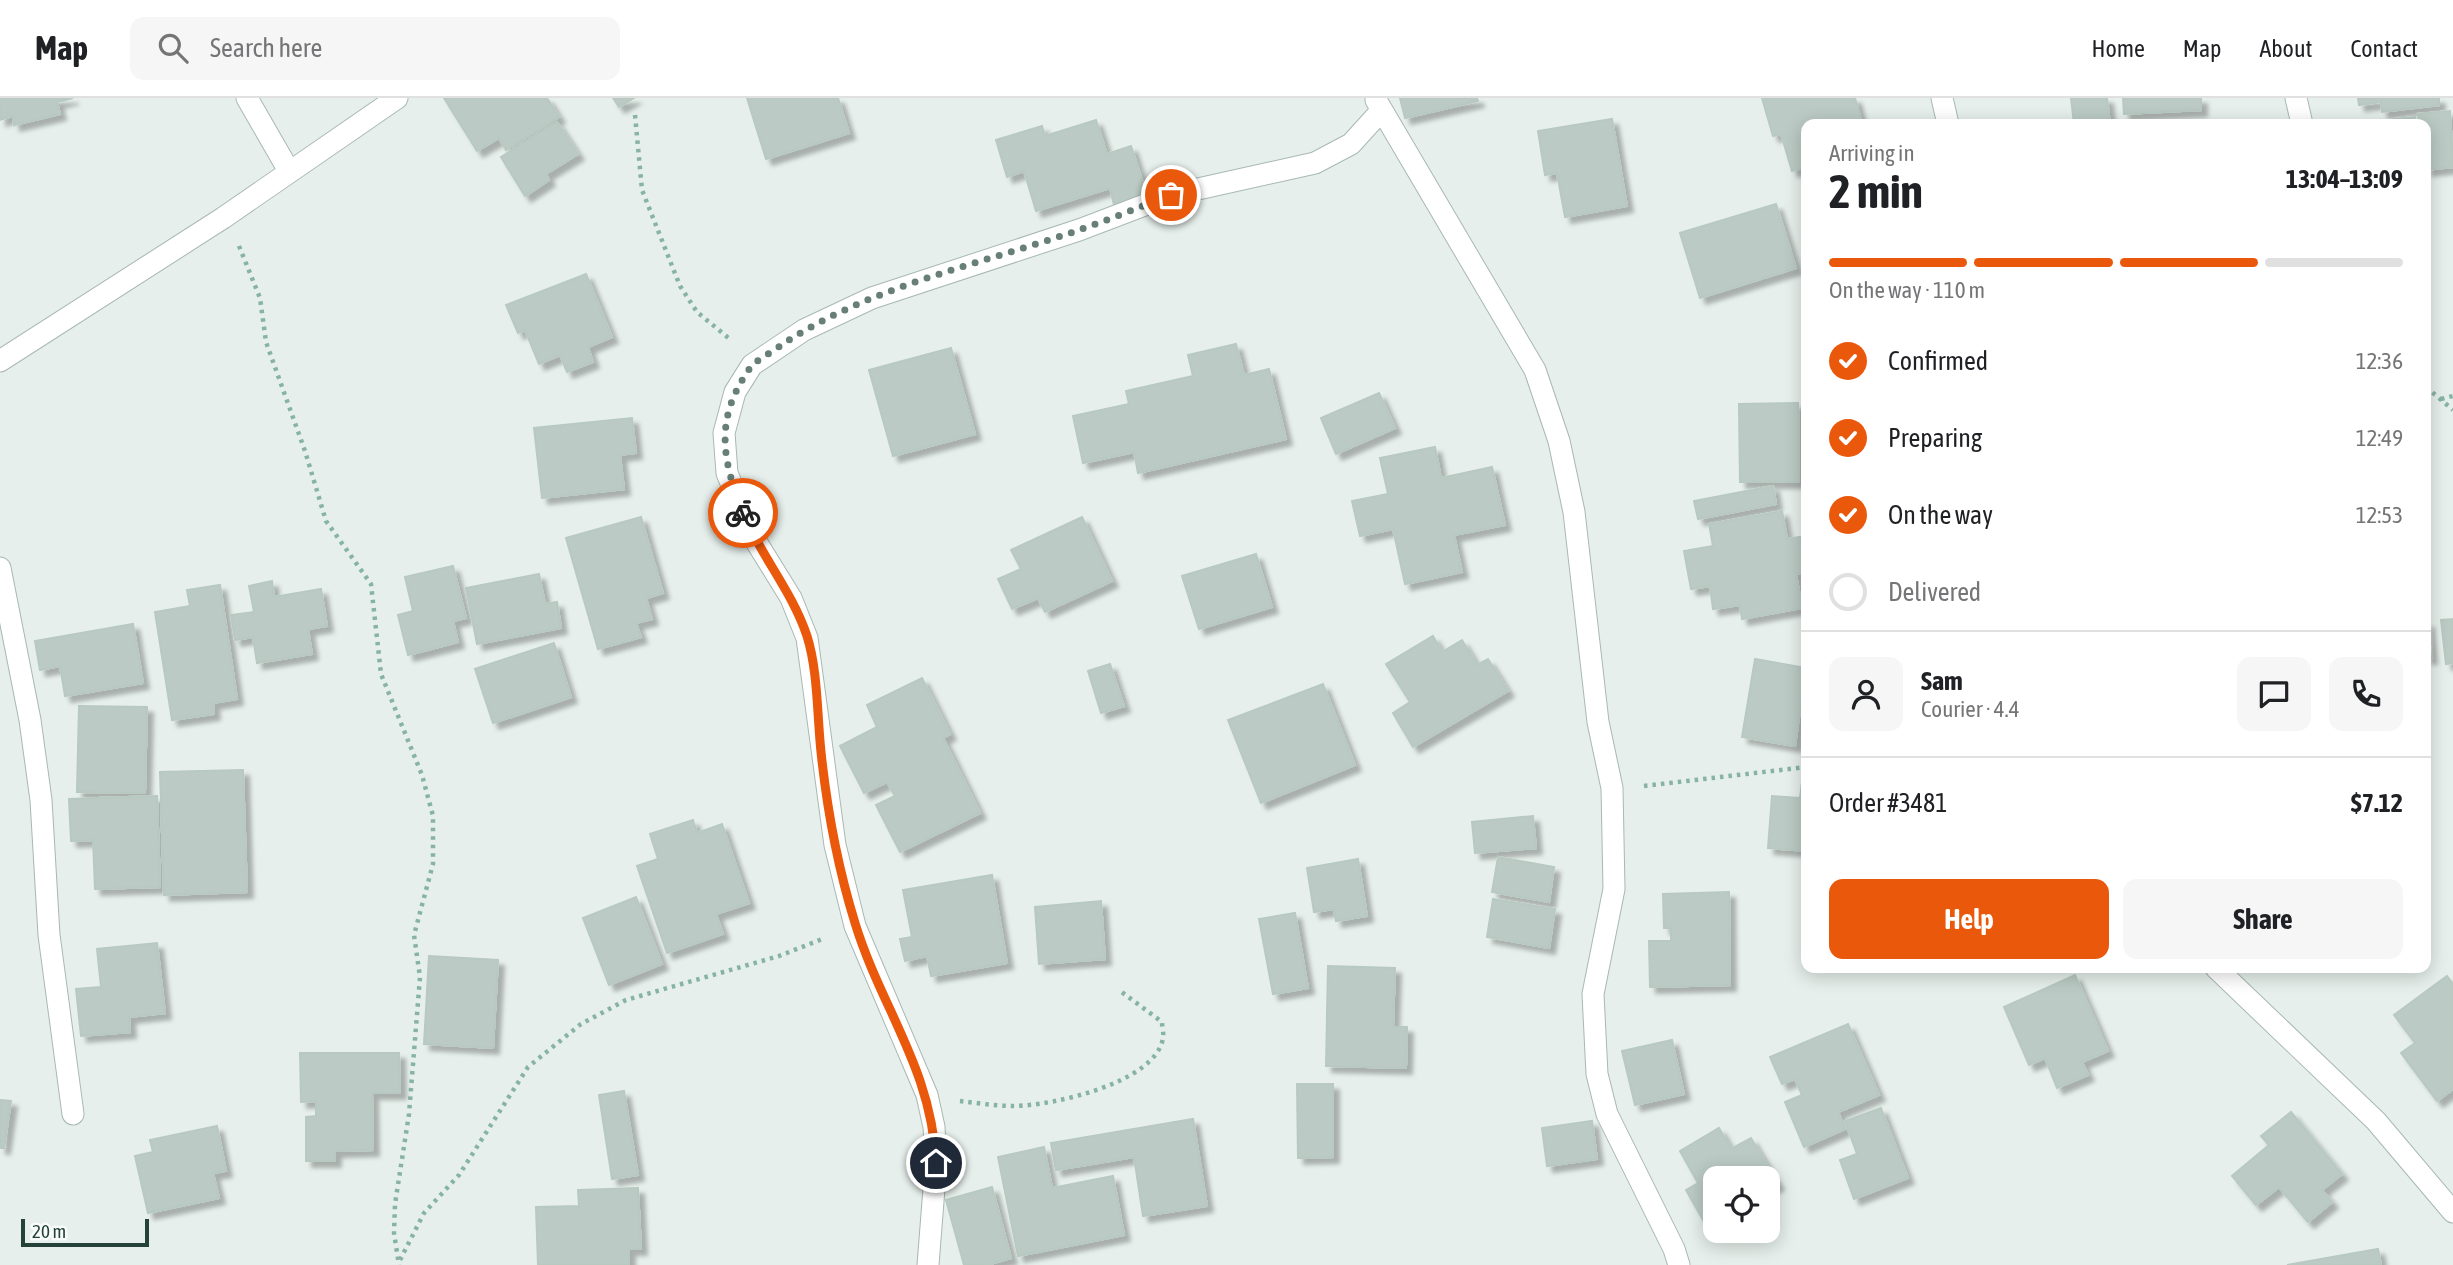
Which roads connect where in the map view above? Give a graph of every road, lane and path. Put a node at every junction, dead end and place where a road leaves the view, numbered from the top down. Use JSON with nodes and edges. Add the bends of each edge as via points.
{"nodes":[{"id":1,"x":247,"y":98,"type":"edge"},
{"id":2,"x":397,"y":98,"type":"edge"},
{"id":3,"x":1942,"y":98,"type":"edge"},
{"id":4,"x":2296,"y":98,"type":"edge"},
{"id":5,"x":1378,"y":104,"type":"edge"},
{"id":6,"x":635,"y":115,"type":"dead end"},
{"id":7,"x":1947,"y":119,"type":"edge"},
{"id":8,"x":2301,"y":119,"type":"edge"},
{"id":9,"x":289,"y":171,"type":"junction"},
{"id":10,"x":223,"y":218,"type":"junction"},
{"id":11,"x":0,"y":361,"type":"edge"},
{"id":12,"x":752,"y":365,"type":"junction"},
{"id":13,"x":2431,"y":392,"type":"edge"},
{"id":14,"x":2453,"y":396,"type":"edge"},
{"id":15,"x":2440,"y":400,"type":"junction"},
{"id":16,"x":2453,"y":410,"type":"edge"},
{"id":17,"x":0,"y":568,"type":"edge"},
{"id":18,"x":1801,"y":768,"type":"edge"},
{"id":19,"x":1612,"y":788,"type":"junction"},
{"id":20,"x":855,"y":926,"type":"junction"},
{"id":21,"x":2221,"y":973,"type":"edge"},
{"id":22,"x":1119,"y":990,"type":"dead end"},
{"id":23,"x":927,"y":1095,"type":"junction"},
{"id":24,"x":73,"y":1114,"type":"dead end"},
{"id":25,"x":2453,"y":1212,"type":"edge"},
{"id":26,"x":399,"y":1264,"type":"edge"},
{"id":27,"x":928,"y":1265,"type":"edge"},
{"id":28,"x":1679,"y":1265,"type":"edge"}],
"edges":[{"from":1,"to":9,"type":"street"},
{"from":2,"to":9,"type":"street"},
{"from":3,"to":7,"type":"street"},
{"from":4,"to":8,"type":"street"},
{"from":5,"to":12,"type":"street","via":[[1351,144],[1315,163],[1171,195],[872,298],[804,330]]},
{"from":5,"to":19,"type":"street","via":[[1535,370],[1559,441],[1574,512],[1598,722]]},
{"from":6,"to":12,"type":"path","via":[[642,190],[680,286],[697,312]]},
{"from":9,"to":10,"type":"street"},
{"from":10,"to":11,"type":"street"},
{"from":10,"to":26,"type":"path","via":[[250,268],[260,298],[265,342],[326,521],[372,584],[381,674],[422,775],[433,816],[433,864],[414,935],[419,977],[409,1114],[396,1204]]},
{"from":12,"to":20,"type":"street","via":[[735,393],[724,432],[727,473],[752,535],[791,598],[807,638],[835,845]]},
{"from":13,"to":15,"type":"path"},
{"from":14,"to":15,"type":"path"},
{"from":15,"to":16,"type":"path"},
{"from":17,"to":24,"type":"street","via":[[41,800],[49,935]]},
{"from":18,"to":19,"type":"path"},
{"from":19,"to":28,"type":"street","via":[[1614,889],[1593,994],[1597,1074],[1607,1114]]},
{"from":20,"to":23,"type":"street"},
{"from":20,"to":26,"type":"path","via":[[779,956],[626,1000],[580,1024],[528,1067],[459,1175],[424,1213]]},
{"from":21,"to":25,"type":"street","via":[[2376,1121]]},
{"from":22,"to":23,"type":"path","via":[[1162,1022],[1163,1039],[1155,1053],[1129,1078],[1069,1100],[1014,1106]]},
{"from":23,"to":27,"type":"street","via":[[936,1163]]}]}
